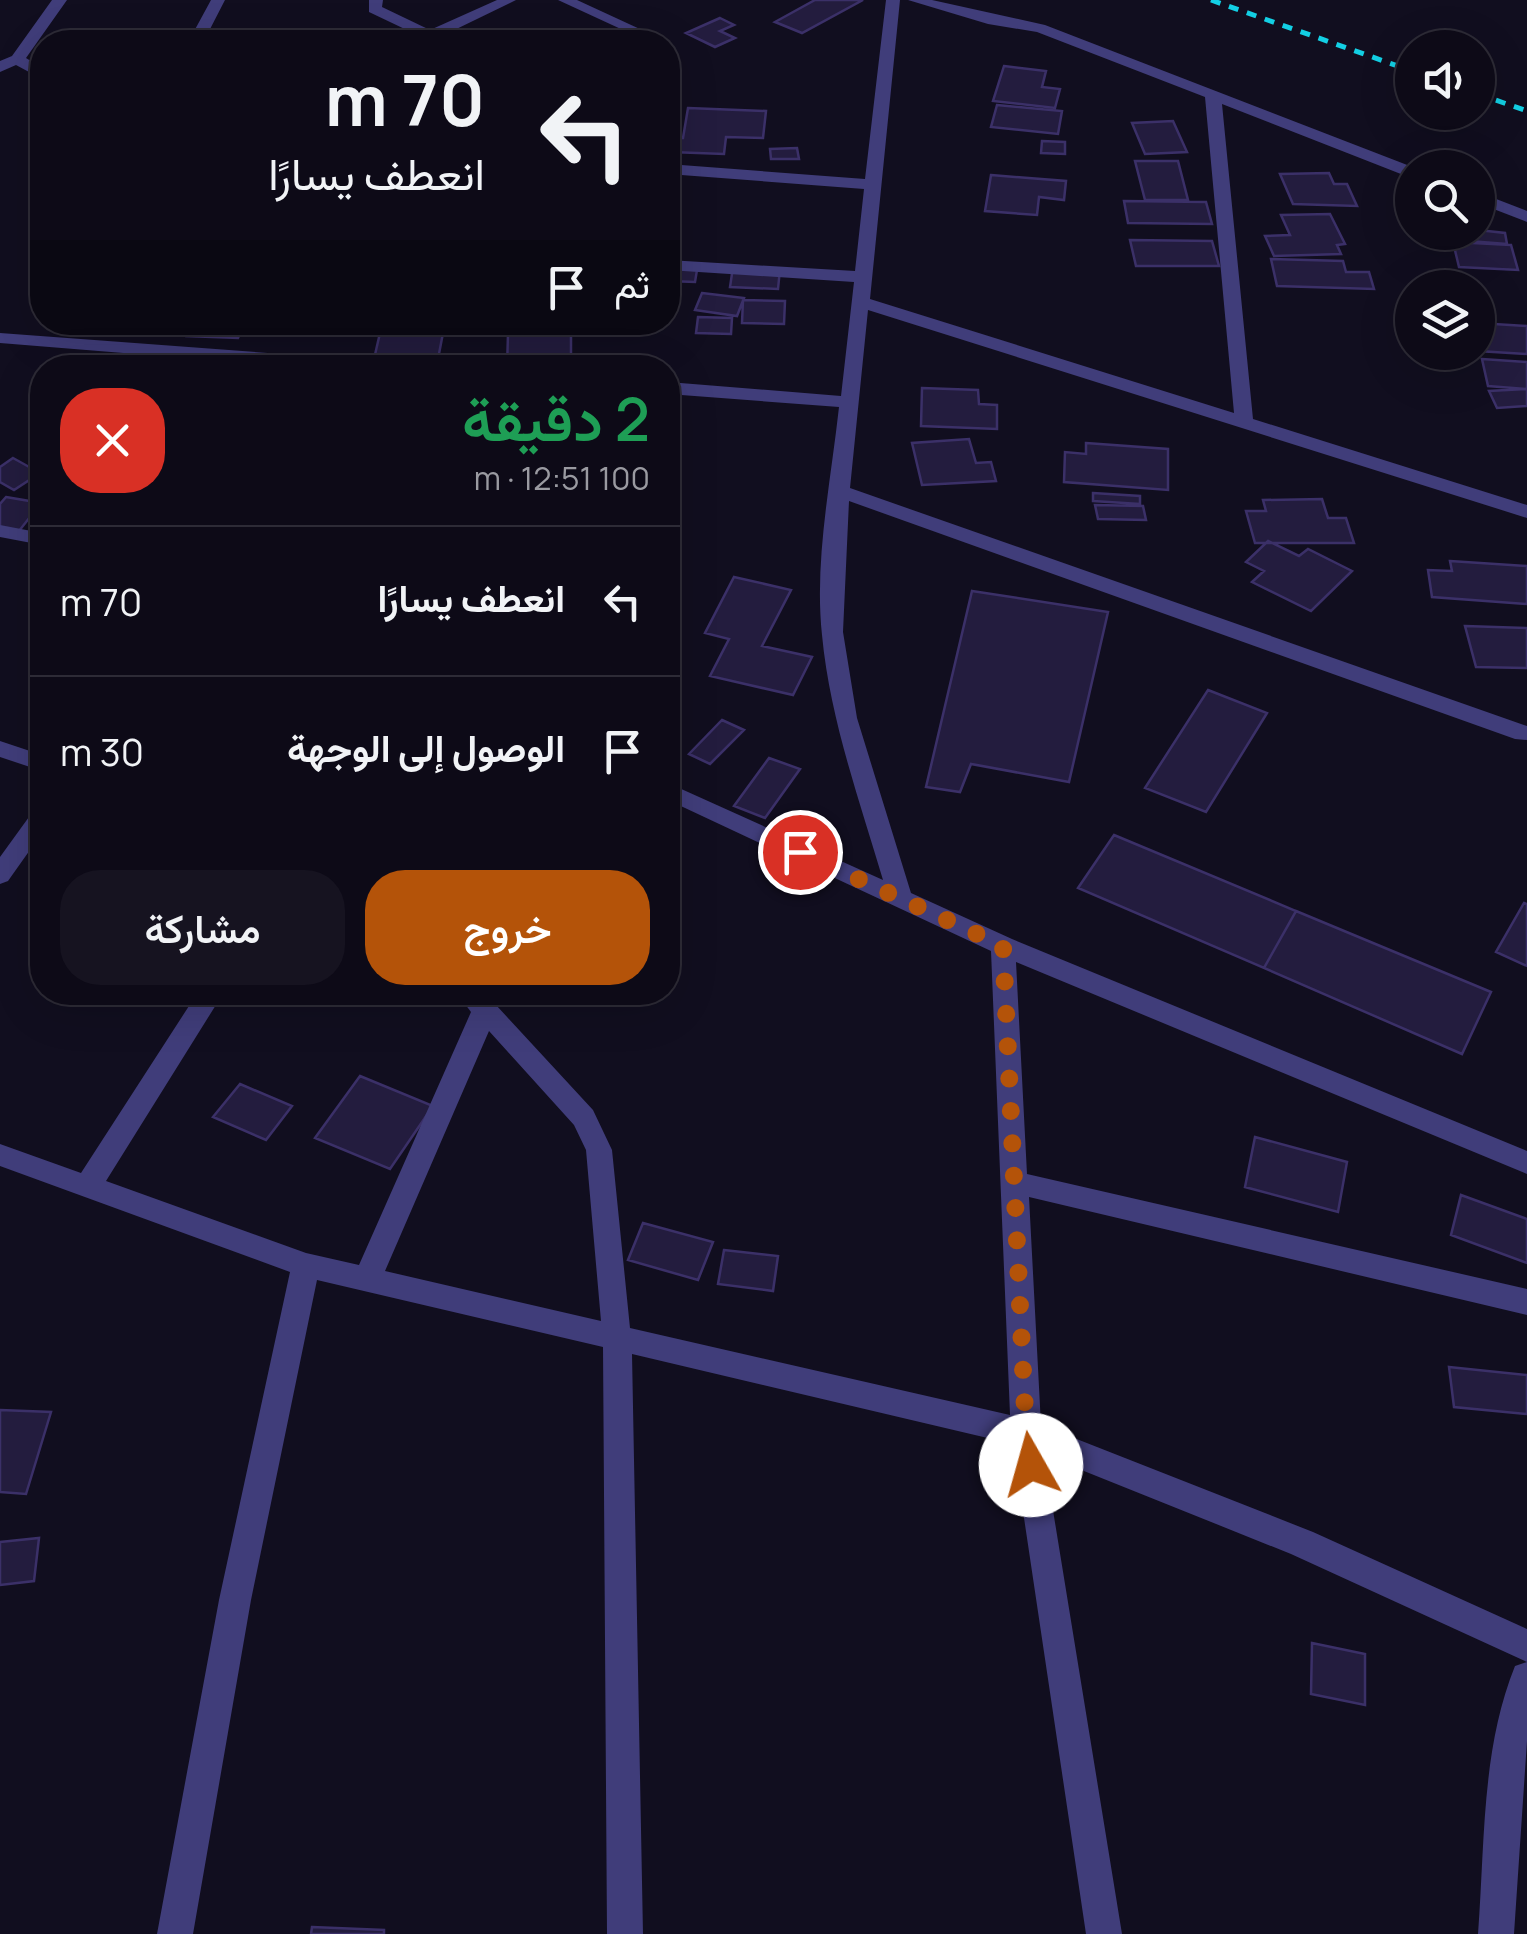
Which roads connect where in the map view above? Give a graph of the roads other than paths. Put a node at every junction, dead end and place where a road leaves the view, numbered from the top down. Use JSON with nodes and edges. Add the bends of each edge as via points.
{"nodes":[{"id":1,"x":60,"y":0,"type":"edge"},
{"id":2,"x":218,"y":0,"type":"edge"},
{"id":3,"x":376,"y":0,"type":"edge"},
{"id":4,"x":509,"y":0,"type":"edge"},
{"id":5,"x":565,"y":0,"type":"edge"},
{"id":6,"x":893,"y":0,"type":"edge"},
{"id":7,"x":916,"y":0,"type":"edge"},
{"id":8,"x":38,"y":30,"type":"edge"},
{"id":9,"x":203,"y":30,"type":"edge"},
{"id":10,"x":417,"y":30,"type":"edge"},
{"id":11,"x":453,"y":30,"type":"edge"},
{"id":12,"x":633,"y":30,"type":"edge"},
{"id":13,"x":30,"y":41,"type":"edge"},
{"id":14,"x":17,"y":59,"type":"junction"},
{"id":15,"x":30,"y":67,"type":"edge"},
{"id":16,"x":0,"y":68,"type":"edge"},
{"id":17,"x":1213,"y":95,"type":"junction"},
{"id":18,"x":1395,"y":165,"type":"edge"},
{"id":19,"x":680,"y":169,"type":"edge"},
{"id":20,"x":873,"y":186,"type":"junction"},
{"id":21,"x":1495,"y":204,"type":"edge"},
{"id":22,"x":1527,"y":216,"type":"edge"},
{"id":23,"x":680,"y":267,"type":"edge"},
{"id":24,"x":863,"y":277,"type":"junction"},
{"id":25,"x":860,"y":302,"type":"junction"},
{"id":26,"x":0,"y":338,"type":"edge"},
{"id":27,"x":215,"y":355,"type":"edge"},
{"id":28,"x":680,"y":389,"type":"edge"},
{"id":29,"x":849,"y":402,"type":"junction"},
{"id":30,"x":1244,"y":423,"type":"junction"},
{"id":31,"x":839,"y":491,"type":"junction"},
{"id":32,"x":1527,"y":512,"type":"edge"},
{"id":33,"x":0,"y":531,"type":"edge"},
{"id":34,"x":30,"y":537,"type":"edge"},
{"id":35,"x":1523,"y":733,"type":"dead end"},
{"id":36,"x":0,"y":749,"type":"edge"},
{"id":37,"x":30,"y":756,"type":"edge"},
{"id":38,"x":680,"y":797,"type":"edge"},
{"id":39,"x":30,"y":833,"type":"edge"},
{"id":40,"x":0,"y":875,"type":"edge"},
{"id":41,"x":900,"y":898,"type":"junction"},
{"id":42,"x":1003,"y":946,"type":"junction"},
{"id":43,"x":204,"y":1005,"type":"edge"},
{"id":44,"x":474,"y":1005,"type":"edge"},
{"id":45,"x":480,"y":1005,"type":"edge"},
{"id":46,"x":0,"y":1156,"type":"edge"},
{"id":47,"x":1527,"y":1162,"type":"edge"},
{"id":48,"x":1014,"y":1182,"type":"junction"},
{"id":49,"x":86,"y":1187,"type":"junction"},
{"id":50,"x":306,"y":1265,"type":"junction"},
{"id":51,"x":367,"y":1280,"type":"junction"},
{"id":52,"x":1527,"y":1302,"type":"edge"},
{"id":53,"x":617,"y":1339,"type":"junction"},
{"id":54,"x":1026,"y":1433,"type":"junction"},
{"id":55,"x":1527,"y":1646,"type":"edge"},
{"id":56,"x":1527,"y":1678,"type":"edge"},
{"id":57,"x":175,"y":1934,"type":"edge"},
{"id":58,"x":626,"y":1934,"type":"edge"},
{"id":59,"x":1104,"y":1934,"type":"edge"},
{"id":60,"x":1496,"y":1934,"type":"edge"}],
"edges":[{"from":1,"to":8,"type":"street"},
{"from":2,"to":9,"type":"street"},
{"from":3,"to":10,"type":"street","via":[[374,9]]},
{"from":4,"to":11,"type":"street"},
{"from":5,"to":12,"type":"street"},
{"from":6,"to":20,"type":"street"},
{"from":7,"to":17,"type":"street","via":[[1040,28]]},
{"from":13,"to":14,"type":"street"},
{"from":14,"to":15,"type":"street"},
{"from":14,"to":16,"type":"street"},
{"from":17,"to":18,"type":"street"},
{"from":17,"to":30,"type":"street"},
{"from":19,"to":20,"type":"street"},
{"from":20,"to":24,"type":"street"},
{"from":21,"to":22,"type":"street"},
{"from":23,"to":24,"type":"street"},
{"from":24,"to":25,"type":"street"},
{"from":25,"to":29,"type":"street"},
{"from":25,"to":30,"type":"street"},
{"from":26,"to":27,"type":"street"},
{"from":28,"to":29,"type":"street"},
{"from":29,"to":31,"type":"street"},
{"from":30,"to":32,"type":"street"},
{"from":31,"to":35,"type":"street"},
{"from":31,"to":41,"type":"street","via":[[832,632],[846,718]]},
{"from":33,"to":34,"type":"street"},
{"from":36,"to":37,"type":"street"},
{"from":38,"to":41,"type":"street"},
{"from":39,"to":40,"type":"street"},
{"from":41,"to":42,"type":"street"},
{"from":42,"to":47,"type":"street"},
{"from":42,"to":48,"type":"street"},
{"from":43,"to":49,"type":"street"},
{"from":44,"to":51,"type":"street"},
{"from":45,"to":53,"type":"street","via":[[584,1118],[599,1150]]},
{"from":46,"to":49,"type":"street"},
{"from":48,"to":52,"type":"street"},
{"from":48,"to":54,"type":"street"},
{"from":49,"to":50,"type":"street"},
{"from":50,"to":51,"type":"street"},
{"from":50,"to":57,"type":"street","via":[[235,1600]]},
{"from":51,"to":53,"type":"street"},
{"from":53,"to":54,"type":"street"},
{"from":53,"to":58,"type":"street"},
{"from":54,"to":55,"type":"street","via":[[1302,1543]]},
{"from":54,"to":59,"type":"street"},
{"from":56,"to":60,"type":"street","via":[[1508,1750]]}]}
